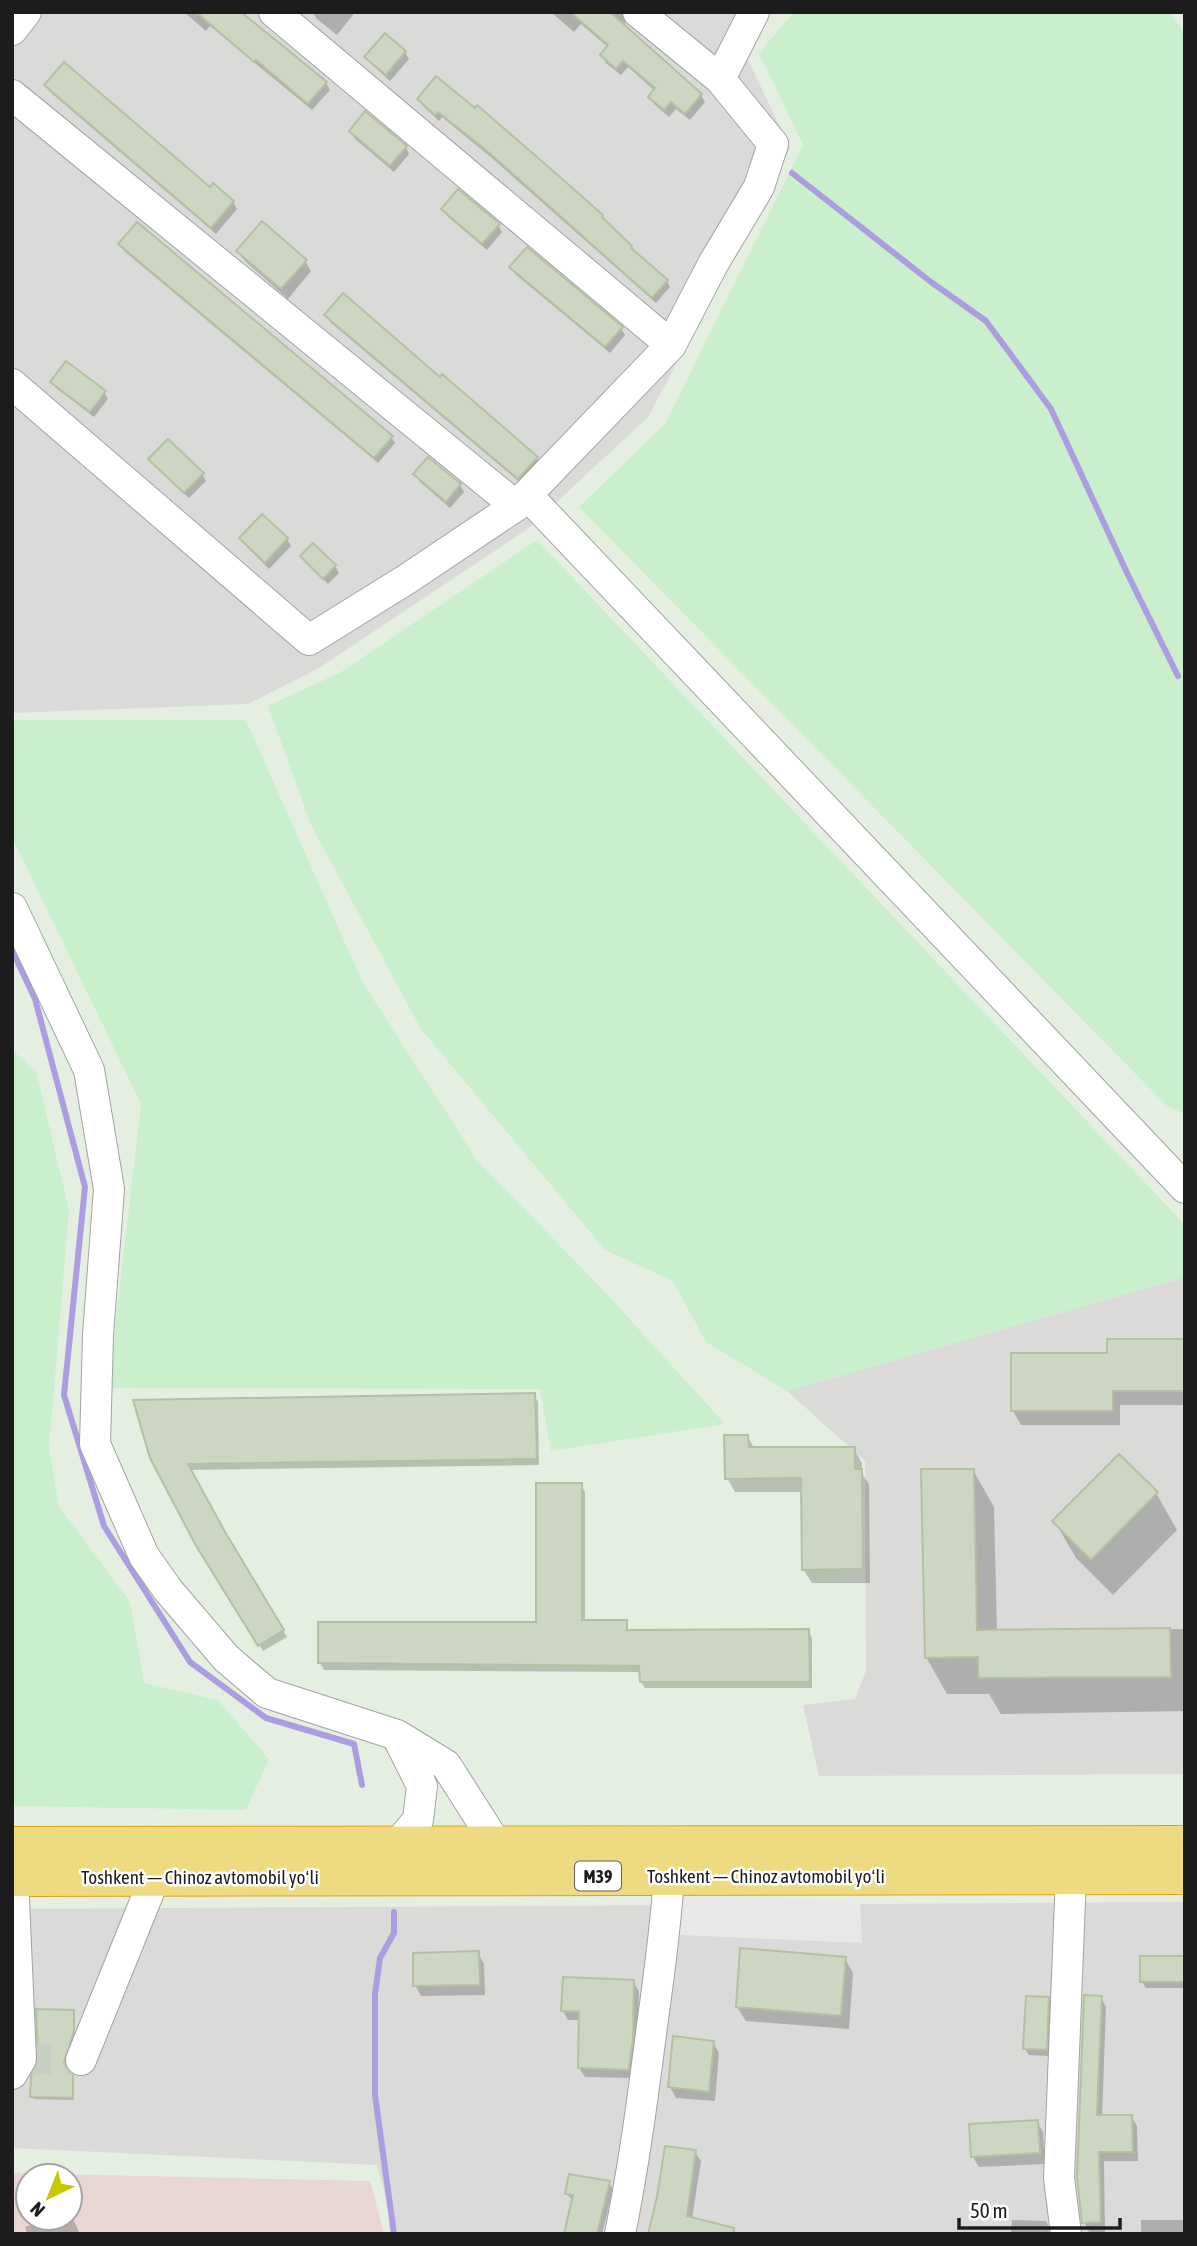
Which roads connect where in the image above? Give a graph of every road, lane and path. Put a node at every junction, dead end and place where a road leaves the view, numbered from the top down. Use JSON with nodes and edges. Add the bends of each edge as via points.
{"nodes":[{"id":1,"x":26,"y":12,"type":"edge"},
{"id":2,"x":274,"y":12,"type":"edge"},
{"id":3,"x":638,"y":12,"type":"edge"},
{"id":4,"x":754,"y":12,"type":"edge"},
{"id":5,"x":12,"y":30,"type":"edge"},
{"id":6,"x":720,"y":79,"type":"junction"},
{"id":7,"x":12,"y":95,"type":"edge"},
{"id":8,"x":671,"y":345,"type":"junction"},
{"id":9,"x":12,"y":384,"type":"edge"},
{"id":10,"x":522,"y":501,"type":"junction"},
{"id":11,"x":12,"y":908,"type":"edge"},
{"id":12,"x":1185,"y":1188,"type":"edge"},
{"id":13,"x":397,"y":1735,"type":"junction"},
{"id":14,"x":397,"y":1845,"type":"junction"},
{"id":15,"x":497,"y":1845,"type":"junction"},
{"id":16,"x":1185,"y":1845,"type":"edge"},
{"id":17,"x":12,"y":1846,"type":"edge"},
{"id":18,"x":998,"y":1860,"type":"junction"},
{"id":19,"x":1071,"y":1875,"type":"junction"},
{"id":20,"x":1185,"y":1875,"type":"edge"},
{"id":21,"x":668,"y":1876,"type":"junction"},
{"id":22,"x":13,"y":1877,"type":"edge"},
{"id":23,"x":155,"y":1877,"type":"junction"},
{"id":24,"x":81,"y":2060,"type":"dead end"},
{"id":25,"x":17,"y":2067,"type":"edge"},
{"id":26,"x":620,"y":2234,"type":"edge"},
{"id":27,"x":1066,"y":2234,"type":"edge"}],
"edges":[{"from":1,"to":5,"type":"street"},
{"from":2,"to":8,"type":"street"},
{"from":3,"to":6,"type":"street"},
{"from":4,"to":6,"type":"street"},
{"from":6,"to":8,"type":"street","via":[[773,144],[759,187]]},
{"from":7,"to":10,"type":"street"},
{"from":8,"to":10,"type":"street"},
{"from":9,"to":10,"type":"street","via":[[309,640]]},
{"from":10,"to":12,"type":"street"},
{"from":11,"to":13,"type":"street","via":[[89,1070],[109,1189],[95,1444],[144,1556],[226,1658],[267,1693]]},
{"from":13,"to":14,"type":"street","via":[[422,1786],[418,1820]]},
{"from":13,"to":15,"type":"street","via":[[446,1765]]},
{"from":14,"to":15,"type":"highway","name":"Toshkent — Chinoz avtomobil yoʻli","number":"M39"},
{"from":14,"to":17,"type":"highway","name":"Toshkent — Chinoz avtomobil yoʻli","number":"M39"},
{"from":15,"to":18,"type":"highway","name":"Toshkent — Chinoz avtomobil yoʻli","number":"M39"},
{"from":16,"to":18,"type":"highway","name":"Toshkent — Chinoz avtomobil yoʻli","number":"M39"},
{"from":18,"to":19,"type":"highway","name":"Toshkent — Chinoz avtomobil yoʻli","number":"M39"},
{"from":18,"to":21,"type":"highway","name":"Toshkent — Chinoz avtomobil yoʻli","number":"M39"},
{"from":19,"to":20,"type":"highway","name":"Toshkent — Chinoz avtomobil yoʻli","number":"M39"},
{"from":19,"to":27,"type":"street","via":[[1059,2178]]},
{"from":21,"to":23,"type":"highway","name":"Toshkent — Chinoz avtomobil yoʻli","number":"M39"},
{"from":21,"to":26,"type":"street","via":[[642,2108]]},
{"from":22,"to":23,"type":"highway","name":"Toshkent — Chinoz avtomobil yoʻli","number":"M39"},
{"from":22,"to":25,"type":"street"},
{"from":23,"to":24,"type":"street"}]}
